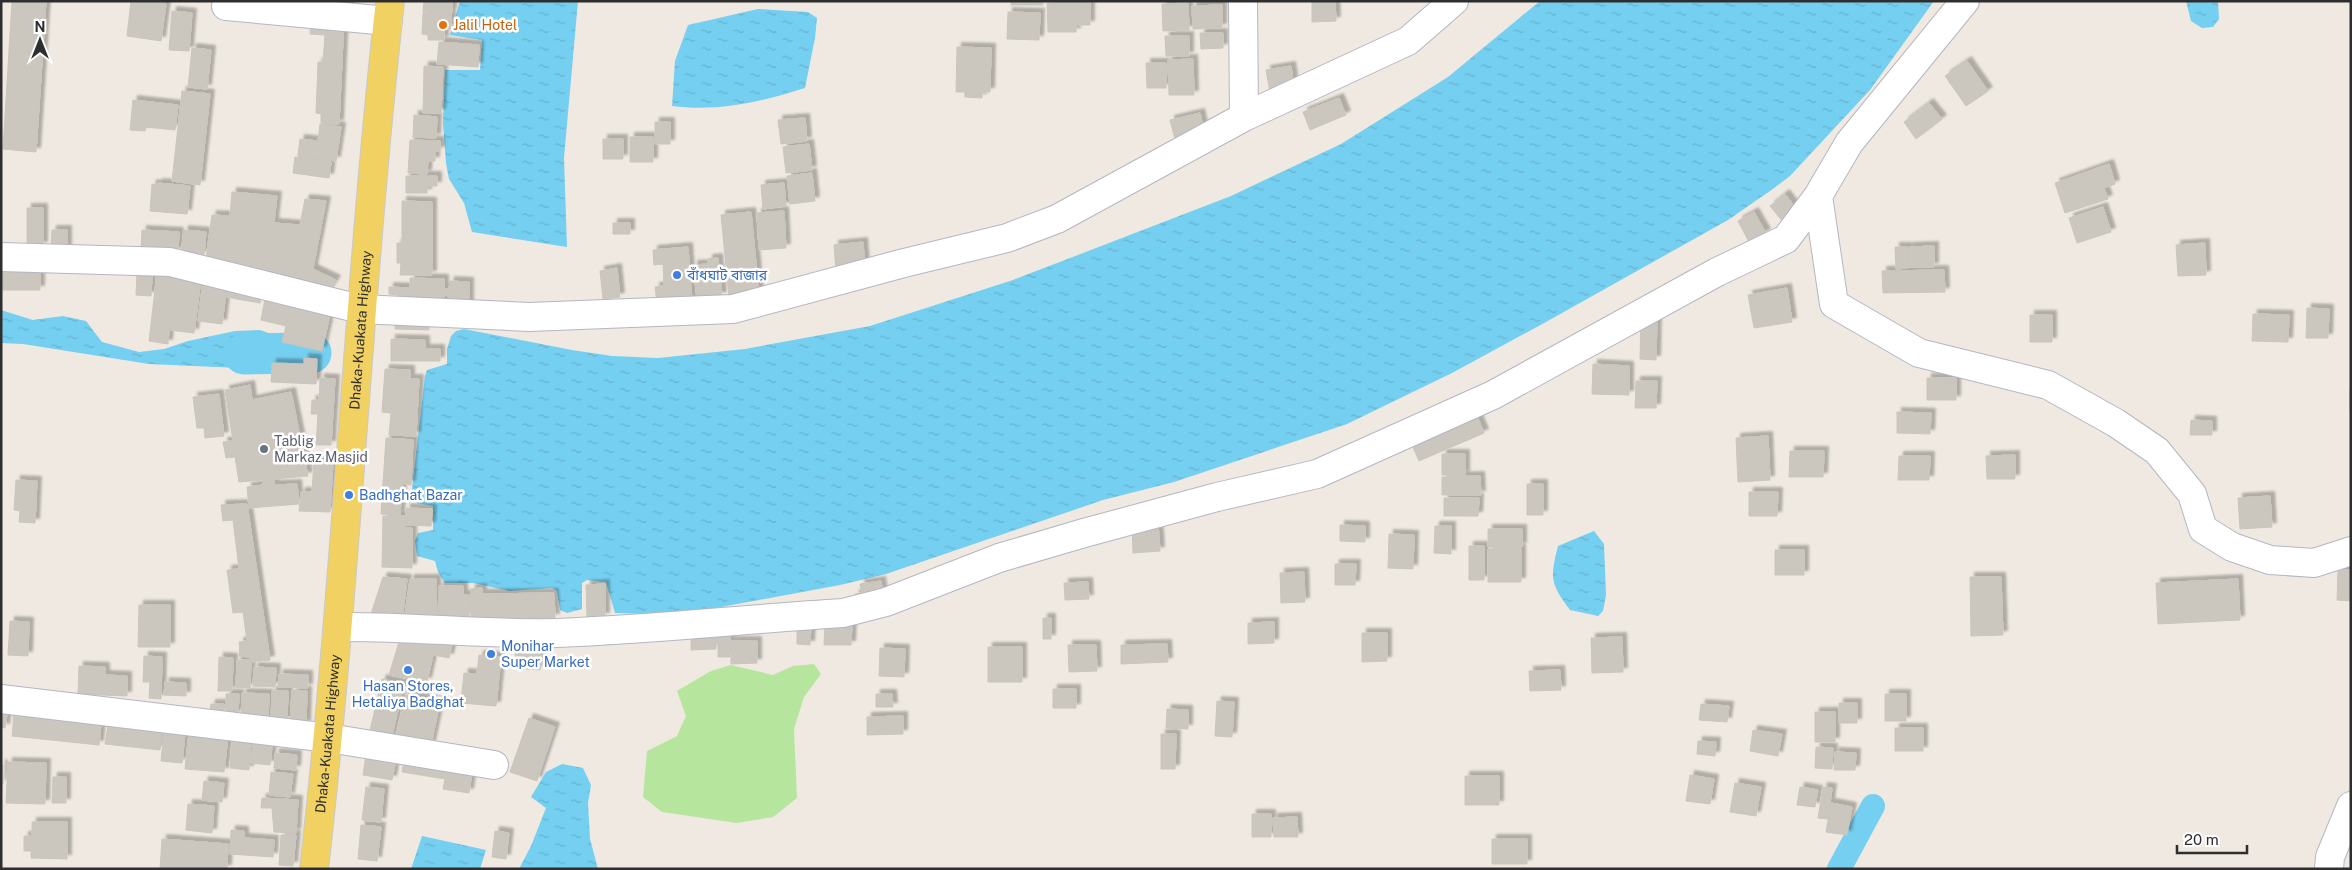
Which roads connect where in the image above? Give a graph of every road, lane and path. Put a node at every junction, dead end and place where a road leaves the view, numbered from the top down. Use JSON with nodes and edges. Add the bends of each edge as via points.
{"nodes":[{"id":1,"x":1244,"y":1,"type":"edge"},
{"id":2,"x":1454,"y":1,"type":"edge"},
{"id":3,"x":1965,"y":1,"type":"edge"},
{"id":4,"x":226,"y":6,"type":"dead end"},
{"id":5,"x":389,"y":11,"type":"edge"},
{"id":6,"x":1244,"y":117,"type":"junction"},
{"id":7,"x":1818,"y":196,"type":"junction"},
{"id":8,"x":1,"y":257,"type":"edge"},
{"id":9,"x":360,"y":309,"type":"junction"},
{"id":10,"x":2351,"y":551,"type":"edge"},
{"id":11,"x":338,"y":627,"type":"junction"},
{"id":12,"x":1,"y":699,"type":"edge"},
{"id":13,"x":329,"y":738,"type":"junction"},
{"id":14,"x":494,"y":764,"type":"dead end"},
{"id":15,"x":2351,"y":806,"type":"edge"},
{"id":16,"x":314,"y":869,"type":"edge"},
{"id":17,"x":2329,"y":869,"type":"edge"}],
"edges":[{"from":1,"to":6,"type":"street"},
{"from":2,"to":6,"type":"street","via":[[1408,41]]},
{"from":3,"to":7,"type":"street","via":[[1849,143]]},
{"from":4,"to":5,"type":"street"},
{"from":5,"to":9,"type":"main road","name":"Dhaka-Kuakata Highway"},
{"from":6,"to":9,"type":"street","via":[[1057,219],[1007,238],[733,309],[529,317]]},
{"from":7,"to":10,"type":"street","via":[[1834,304],[1919,352],[2048,385],[2116,423],[2157,451],[2192,494],[2203,529],[2232,547],[2270,560],[2314,563]]},
{"from":7,"to":11,"type":"street","via":[[1786,239],[1717,272],[1493,394],[1317,474],[1217,497],[999,558],[886,602],[843,614],[557,633]]},
{"from":8,"to":9,"type":"street","via":[[170,262]]},
{"from":9,"to":11,"type":"main road","name":"Dhaka-Kuakata Highway"},
{"from":11,"to":13,"type":"main road","name":"Dhaka-Kuakata Highway"},
{"from":12,"to":13,"type":"street"},
{"from":13,"to":14,"type":"street"},
{"from":13,"to":16,"type":"main road","name":"Dhaka-Kuakata Highway"},
{"from":15,"to":17,"type":"street","via":[[2330,857]]}]}
